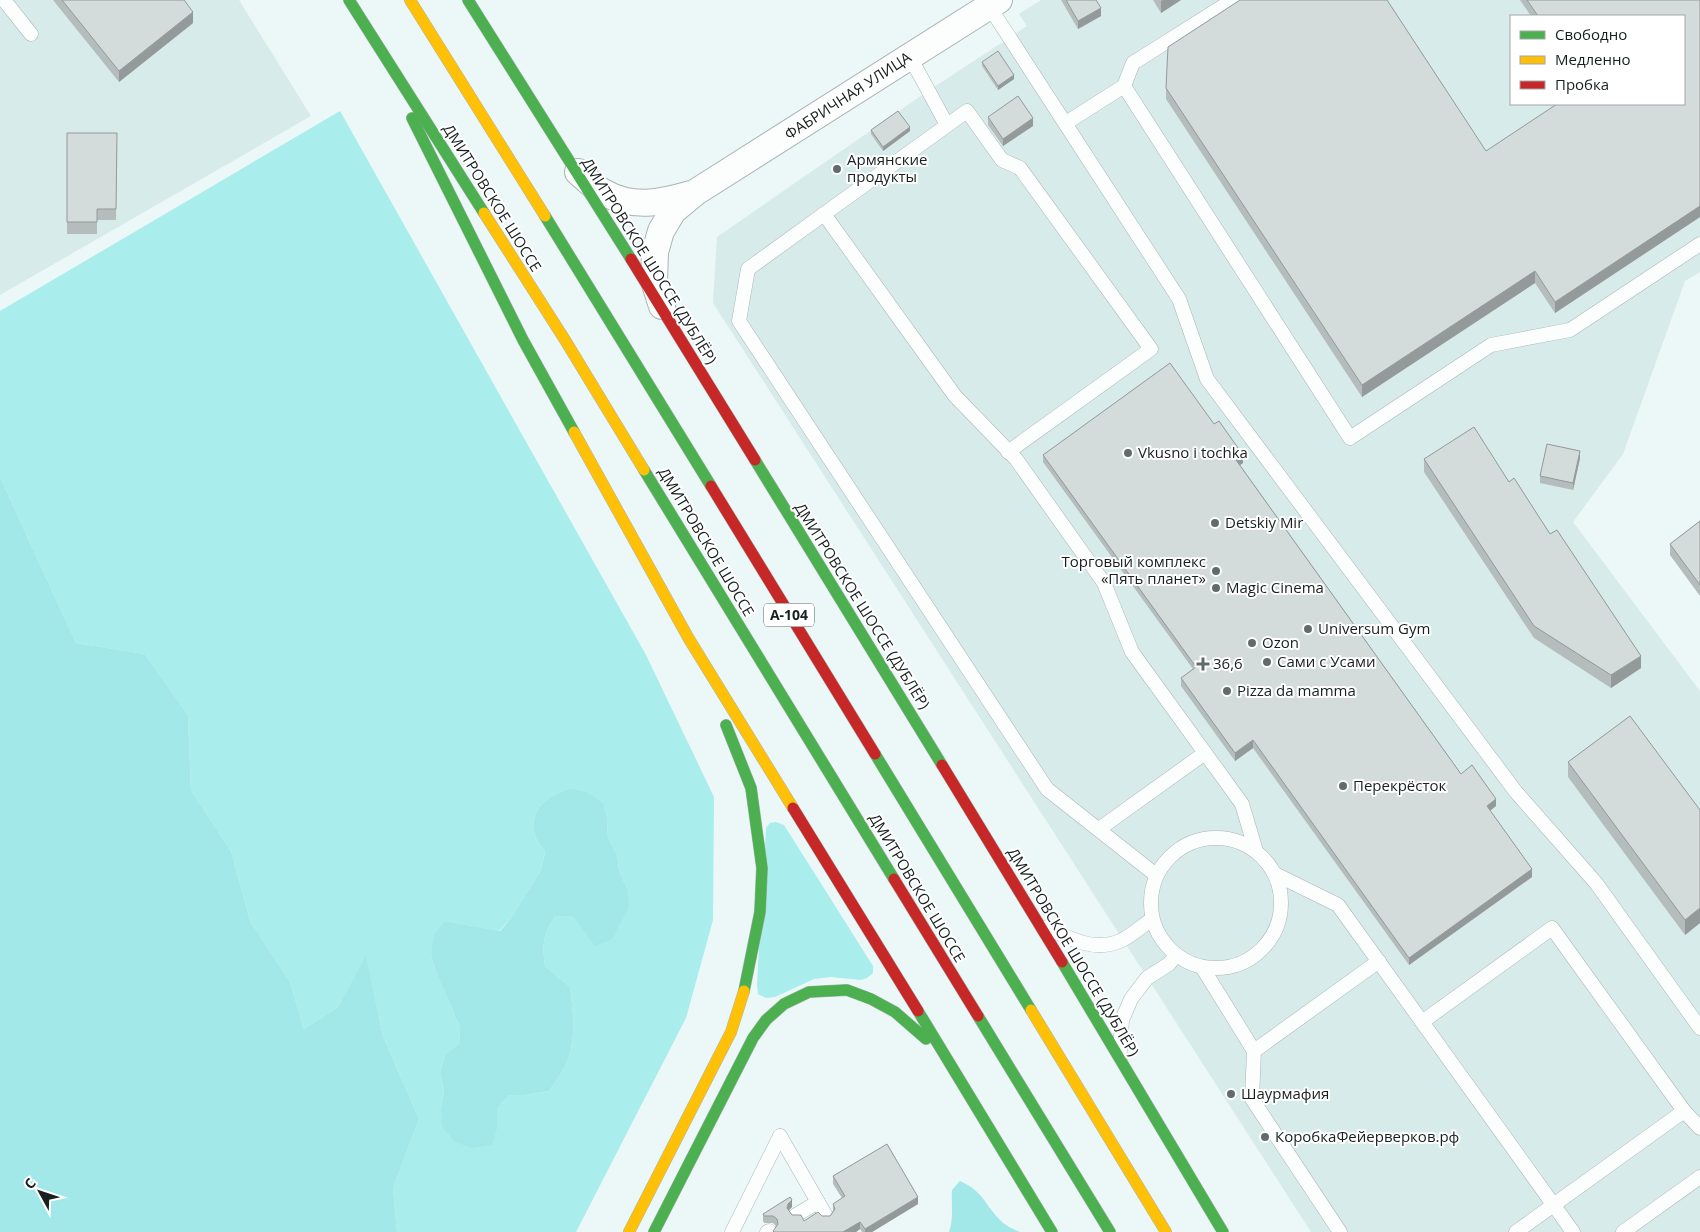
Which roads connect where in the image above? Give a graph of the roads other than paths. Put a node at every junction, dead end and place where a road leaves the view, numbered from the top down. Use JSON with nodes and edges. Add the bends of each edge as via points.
{"nodes":[{"id":1,"x":4,"y":0,"type":"edge"},
{"id":2,"x":349,"y":0,"type":"edge"},
{"id":3,"x":410,"y":0,"type":"edge"},
{"id":4,"x":468,"y":0,"type":"edge"},
{"id":5,"x":1233,"y":0,"type":"edge"},
{"id":6,"x":981,"y":6,"type":"edge"},
{"id":7,"x":368,"y":31,"type":"junction"},
{"id":8,"x":31,"y":34,"type":"dead end"},
{"id":9,"x":910,"y":56,"type":"junction"},
{"id":10,"x":1124,"y":86,"type":"junction"},
{"id":11,"x":1066,"y":123,"type":"junction"},
{"id":12,"x":948,"y":125,"type":"junction"},
{"id":13,"x":575,"y":170,"type":"junction"},
{"id":14,"x":696,"y":192,"type":"junction"},
{"id":15,"x":824,"y":214,"type":"junction"},
{"id":16,"x":1700,"y":244,"type":"edge"},
{"id":17,"x":662,"y":309,"type":"junction"},
{"id":18,"x":1008,"y":452,"type":"junction"},
{"id":19,"x":689,"y":639,"type":"junction"},
{"id":20,"x":1205,"y":753,"type":"junction"},
{"id":21,"x":1099,"y":829,"type":"junction"},
{"id":22,"x":1256,"y":851,"type":"junction"},
{"id":23,"x":1275,"y":874,"type":"junction"},
{"id":24,"x":1156,"y":875,"type":"junction"},
{"id":25,"x":1152,"y":918,"type":"junction"},
{"id":26,"x":1038,"y":922,"type":"junction"},
{"id":27,"x":1176,"y":955,"type":"junction"},
{"id":28,"x":1379,"y":962,"type":"junction"},
{"id":29,"x":1202,"y":967,"type":"junction"},
{"id":30,"x":1422,"y":1022,"type":"junction"},
{"id":31,"x":1700,"y":1028,"type":"edge"},
{"id":32,"x":1254,"y":1051,"type":"junction"},
{"id":33,"x":1120,"y":1060,"type":"junction"},
{"id":34,"x":955,"y":1070,"type":"junction"},
{"id":35,"x":1684,"y":1110,"type":"junction"},
{"id":36,"x":1700,"y":1128,"type":"edge"},
{"id":37,"x":1700,"y":1177,"type":"edge"},
{"id":38,"x":818,"y":1202,"type":"junction"},
{"id":39,"x":1554,"y":1205,"type":"junction"},
{"id":40,"x":796,"y":1215,"type":"edge"},
{"id":41,"x":826,"y":1216,"type":"edge"},
{"id":42,"x":630,"y":1232,"type":"edge"},
{"id":43,"x":654,"y":1232,"type":"edge"},
{"id":44,"x":732,"y":1232,"type":"edge"},
{"id":45,"x":1052,"y":1232,"type":"edge"},
{"id":46,"x":1110,"y":1232,"type":"edge"},
{"id":47,"x":1166,"y":1232,"type":"edge"},
{"id":48,"x":1223,"y":1232,"type":"edge"},
{"id":49,"x":1340,"y":1232,"type":"edge"},
{"id":50,"x":1516,"y":1232,"type":"edge"},
{"id":51,"x":1573,"y":1232,"type":"edge"},
{"id":52,"x":1623,"y":1232,"type":"edge"}],
"edges":[{"from":1,"to":8,"type":"lane"},
{"from":2,"to":7,"type":"main road","name":"ДМИТРОВСКОЕ ШОССЕ","number":"А-104"},
{"from":3,"to":47,"type":"main road","number":"А-104","via":[[606,314]]},
{"from":4,"to":13,"type":"main road","name":"ДМИТРОВСКОЕ ШОССЕ (ДУБЛЁР)"},
{"from":5,"to":10,"type":"lane","via":[[1133,63]]},
{"from":6,"to":9,"type":"street","name":"ФАБРИЧНАЯ УЛИЦА"},
{"from":6,"to":11,"type":"lane"},
{"from":7,"to":19,"type":"main road","via":[[524,340]]},
{"from":7,"to":46,"type":"main road","name":"ДМИТРОВСКОЕ ШОССЕ","number":"А-104","via":[[570,349]]},
{"from":9,"to":12,"type":"lane"},
{"from":9,"to":14,"type":"street","name":"ФАБРИЧНАЯ УЛИЦА"},
{"from":10,"to":11,"type":"lane"},
{"from":10,"to":16,"type":"lane","via":[[1350,438],[1492,345],[1570,330]]},
{"from":11,"to":31,"type":"lane","via":[[1179,299],[1207,379],[1516,792],[1596,884]]},
{"from":12,"to":15,"type":"lane"},
{"from":12,"to":18,"type":"lane","via":[[967,111],[1002,160],[1020,168],[1151,349]]},
{"from":13,"to":14,"type":"street","name":"ФАБРИЧНАЯ УЛИЦА","via":[[602,192],[642,204]]},
{"from":13,"to":17,"type":"main road","name":"ДМИТРОВСКОЕ ШОССЕ (ДУБЛЁР)"},
{"from":14,"to":17,"type":"street","name":"ФАБРИЧНАЯ УЛИЦА","via":[[673,211],[661,231],[655,252],[654,281]]},
{"from":15,"to":18,"type":"lane","via":[[955,396]]},
{"from":15,"to":21,"type":"lane","via":[[748,269],[739,320],[1047,790]]},
{"from":17,"to":26,"type":"main road","name":"ДМИТРОВСКОЕ ШОССЕ (ДУБЛЁР)"},
{"from":18,"to":20,"type":"lane","via":[[1104,583],[1132,652]]},
{"from":19,"to":34,"type":"main road"},
{"from":19,"to":42,"type":"main road","via":[[751,788],[762,868],[760,912],[744,992],[732,1032]]},
{"from":20,"to":21,"type":"lane"},
{"from":20,"to":22,"type":"lane","via":[[1242,804]]},
{"from":21,"to":24,"type":"lane"},
{"from":22,"to":23,"type":"lane"},
{"from":22,"to":24,"type":"lane","via":[[1230,839],[1201,839],[1174,852]]},
{"from":23,"to":28,"type":"lane","via":[[1338,905]]},
{"from":23,"to":29,"type":"lane","via":[[1282,902],[1280,917],[1268,944],[1251,958],[1231,967]]},
{"from":24,"to":25,"type":"lane","via":[[1150,904]]},
{"from":25,"to":26,"type":"lane","via":[[1120,941],[1096,946],[1070,940]]},
{"from":25,"to":27,"type":"lane","via":[[1165,945]]},
{"from":26,"to":33,"type":"main road","name":"ДМИТРОВСКОЕ ШОССЕ (ДУБЛЁР)"},
{"from":27,"to":29,"type":"lane"},
{"from":27,"to":33,"type":"lane","via":[[1169,964],[1147,978],[1131,999],[1122,1020]]},
{"from":28,"to":30,"type":"lane"},
{"from":28,"to":32,"type":"lane"},
{"from":29,"to":32,"type":"lane"},
{"from":30,"to":35,"type":"lane","via":[[1552,928]]},
{"from":30,"to":39,"type":"lane"},
{"from":32,"to":49,"type":"lane","via":[[1252,1099]]},
{"from":33,"to":48,"type":"main road","name":"ДМИТРОВСКОЕ ШОССЕ (ДУБЛЁР)"},
{"from":34,"to":43,"type":"main road","via":[[921,1033],[871,999],[847,990],[809,992],[784,1004],[752,1038]]},
{"from":34,"to":45,"type":"main road"},
{"from":35,"to":36,"type":"lane"},
{"from":35,"to":39,"type":"lane"},
{"from":37,"to":52,"type":"lane"},
{"from":38,"to":40,"type":"lane"},
{"from":38,"to":41,"type":"lane"},
{"from":38,"to":44,"type":"lane","via":[[780,1136]]},
{"from":39,"to":50,"type":"lane"},
{"from":39,"to":51,"type":"lane"}]}
